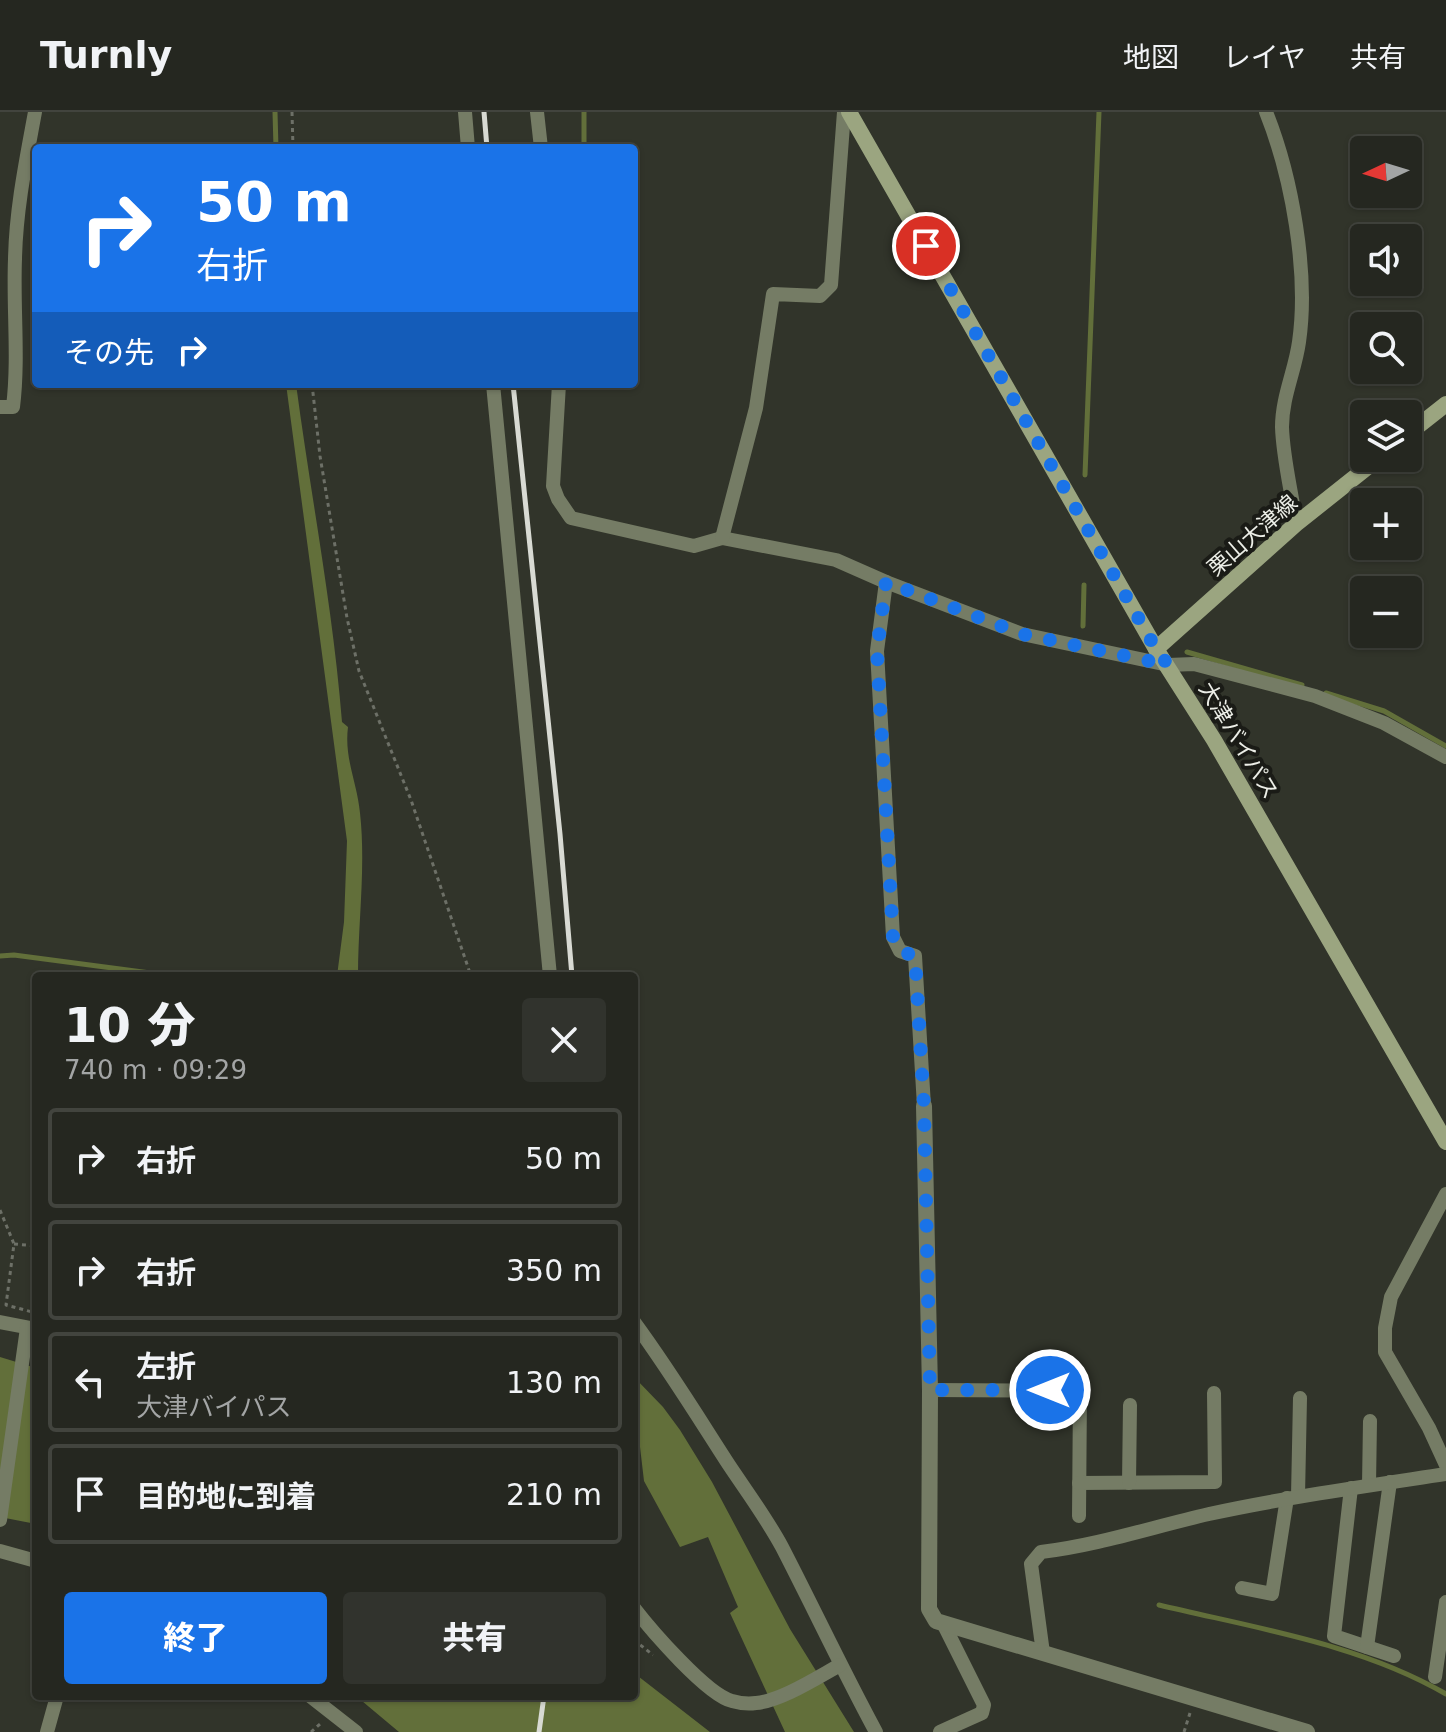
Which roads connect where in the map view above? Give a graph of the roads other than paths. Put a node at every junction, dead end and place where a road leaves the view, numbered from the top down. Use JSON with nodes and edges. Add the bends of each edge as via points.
{"nodes":[{"id":1,"x":35,"y":112,"type":"edge"},
{"id":2,"x":465,"y":112,"type":"edge"},
{"id":3,"x":537,"y":112,"type":"edge"},
{"id":4,"x":846,"y":112,"type":"edge"},
{"id":5,"x":1266,"y":112,"type":"edge"},
{"id":6,"x":468,"y":144,"type":"edge"},
{"id":7,"x":541,"y":144,"type":"edge"},
{"id":8,"x":493,"y":388,"type":"edge"},
{"id":9,"x":559,"y":388,"type":"edge"},
{"id":10,"x":1446,"y":404,"type":"edge"},
{"id":11,"x":0,"y":407,"type":"edge"},
{"id":12,"x":1422,"y":423,"type":"edge"},
{"id":13,"x":1361,"y":472,"type":"edge"},
{"id":14,"x":1296,"y":524,"type":"junction"},
{"id":15,"x":722,"y":538,"type":"junction"},
{"id":16,"x":886,"y":582,"type":"junction"},
{"id":17,"x":1156,"y":649,"type":"junction"},
{"id":18,"x":1168,"y":665,"type":"junction"},
{"id":19,"x":1446,"y":757,"type":"edge"},
{"id":20,"x":550,"y":972,"type":"edge"},
{"id":21,"x":924,"y":1106,"type":"joint"},
{"id":22,"x":1446,"y":1142,"type":"edge"},
{"id":23,"x":1446,"y":1194,"type":"edge"},
{"id":24,"x":0,"y":1322,"type":"edge"},
{"id":25,"x":638,"y":1327,"type":"edge"},
{"id":26,"x":31,"y":1328,"type":"edge"},
{"id":27,"x":930,"y":1390,"type":"junction"},
{"id":28,"x":1214,"y":1393,"type":"dead end"},
{"id":29,"x":1300,"y":1398,"type":"dead end"},
{"id":30,"x":1130,"y":1405,"type":"dead end"},
{"id":31,"x":1370,"y":1421,"type":"dead end"},
{"id":32,"x":1446,"y":1465,"type":"edge"},
{"id":33,"x":1446,"y":1474,"type":"edge"},
{"id":34,"x":1390,"y":1482,"type":"junction"},
{"id":35,"x":1079,"y":1483,"type":"junction"},
{"id":36,"x":1129,"y":1483,"type":"junction"},
{"id":37,"x":1369,"y":1485,"type":"junction"},
{"id":38,"x":1351,"y":1488,"type":"junction"},
{"id":39,"x":1292,"y":1497,"type":"junction"},
{"id":40,"x":1079,"y":1516,"type":"dead end"},
{"id":41,"x":0,"y":1520,"type":"edge"},
{"id":42,"x":0,"y":1551,"type":"edge"},
{"id":43,"x":32,"y":1560,"type":"edge"},
{"id":44,"x":1242,"y":1588,"type":"dead end"},
{"id":45,"x":1446,"y":1602,"type":"edge"},
{"id":46,"x":638,"y":1613,"type":"edge"},
{"id":47,"x":943,"y":1623,"type":"junction"},
{"id":48,"x":1367,"y":1647,"type":"junction"},
{"id":49,"x":1043,"y":1653,"type":"junction"},
{"id":50,"x":1394,"y":1656,"type":"dead end"},
{"id":51,"x":835,"y":1668,"type":"junction"},
{"id":52,"x":1435,"y":1677,"type":"dead end"},
{"id":53,"x":56,"y":1700,"type":"edge"},
{"id":54,"x":315,"y":1700,"type":"edge"},
{"id":55,"x":47,"y":1732,"type":"edge"},
{"id":56,"x":356,"y":1732,"type":"edge"},
{"id":57,"x":876,"y":1732,"type":"edge"},
{"id":58,"x":940,"y":1732,"type":"edge"},
{"id":59,"x":1307,"y":1732,"type":"edge"}],
"edges":[{"from":1,"to":11,"type":"street","via":[[19,199],[17,377],[13,407]]},
{"from":2,"to":6,"type":"street"},
{"from":3,"to":7,"type":"street"},
{"from":4,"to":15,"type":"street","via":[[831,285],[820,296],[773,294],[756,408]]},
{"from":4,"to":17,"type":"main road","name":"大津バイパス"},
{"from":5,"to":14,"type":"street","via":[[1289,184],[1298,240],[1299,343],[1282,429]]},
{"from":8,"to":20,"type":"street"},
{"from":9,"to":15,"type":"street","via":[[553,486],[571,518],[694,546]]},
{"from":10,"to":12,"type":"main road"},
{"from":13,"to":14,"type":"main road","name":"栗山大津線"},
{"from":14,"to":17,"type":"main road","name":"栗山大津線"},
{"from":15,"to":16,"type":"street","via":[[836,560]]},
{"from":16,"to":18,"type":"street","via":[[1022,634]]},
{"from":16,"to":21,"type":"street","via":[[877,651],[893,937],[900,951],[915,956]]},
{"from":17,"to":18,"type":"main road","name":"大津バイパス"},
{"from":18,"to":19,"type":"street","via":[[1194,664],[1315,696],[1384,723]]},
{"from":18,"to":22,"type":"main road","name":"大津バイパス"},
{"from":21,"to":27,"type":"street"},
{"from":23,"to":32,"type":"street","via":[[1391,1297],[1385,1352]]},
{"from":24,"to":26,"type":"street"},
{"from":25,"to":51,"type":"street","via":[[781,1545],[830,1640]]},
{"from":26,"to":41,"type":"street"},
{"from":27,"to":35,"type":"street","via":[[1080,1391]]},
{"from":27,"to":47,"type":"street","via":[[929,1609]]},
{"from":28,"to":36,"type":"street","via":[[1215,1482]]},
{"from":29,"to":39,"type":"street"},
{"from":30,"to":36,"type":"street"},
{"from":31,"to":37,"type":"street"},
{"from":33,"to":34,"type":"street"},
{"from":34,"to":37,"type":"street"},
{"from":34,"to":48,"type":"street"},
{"from":35,"to":36,"type":"street"},
{"from":35,"to":40,"type":"street"},
{"from":37,"to":38,"type":"street"},
{"from":38,"to":39,"type":"street"},
{"from":38,"to":48,"type":"street","via":[[1334,1636]]},
{"from":39,"to":44,"type":"street","via":[[1272,1594]]},
{"from":39,"to":49,"type":"street","via":[[1041,1552],[1031,1564]]},
{"from":42,"to":43,"type":"street"},
{"from":45,"to":52,"type":"street"},
{"from":46,"to":51,"type":"street","via":[[662,1644],[730,1701],[770,1701]]},
{"from":47,"to":49,"type":"street"},
{"from":47,"to":58,"type":"street","via":[[984,1705],[982,1713]]},
{"from":48,"to":50,"type":"street"},
{"from":49,"to":59,"type":"street"},
{"from":51,"to":57,"type":"street"},
{"from":53,"to":55,"type":"street"},
{"from":54,"to":56,"type":"street"}]}
